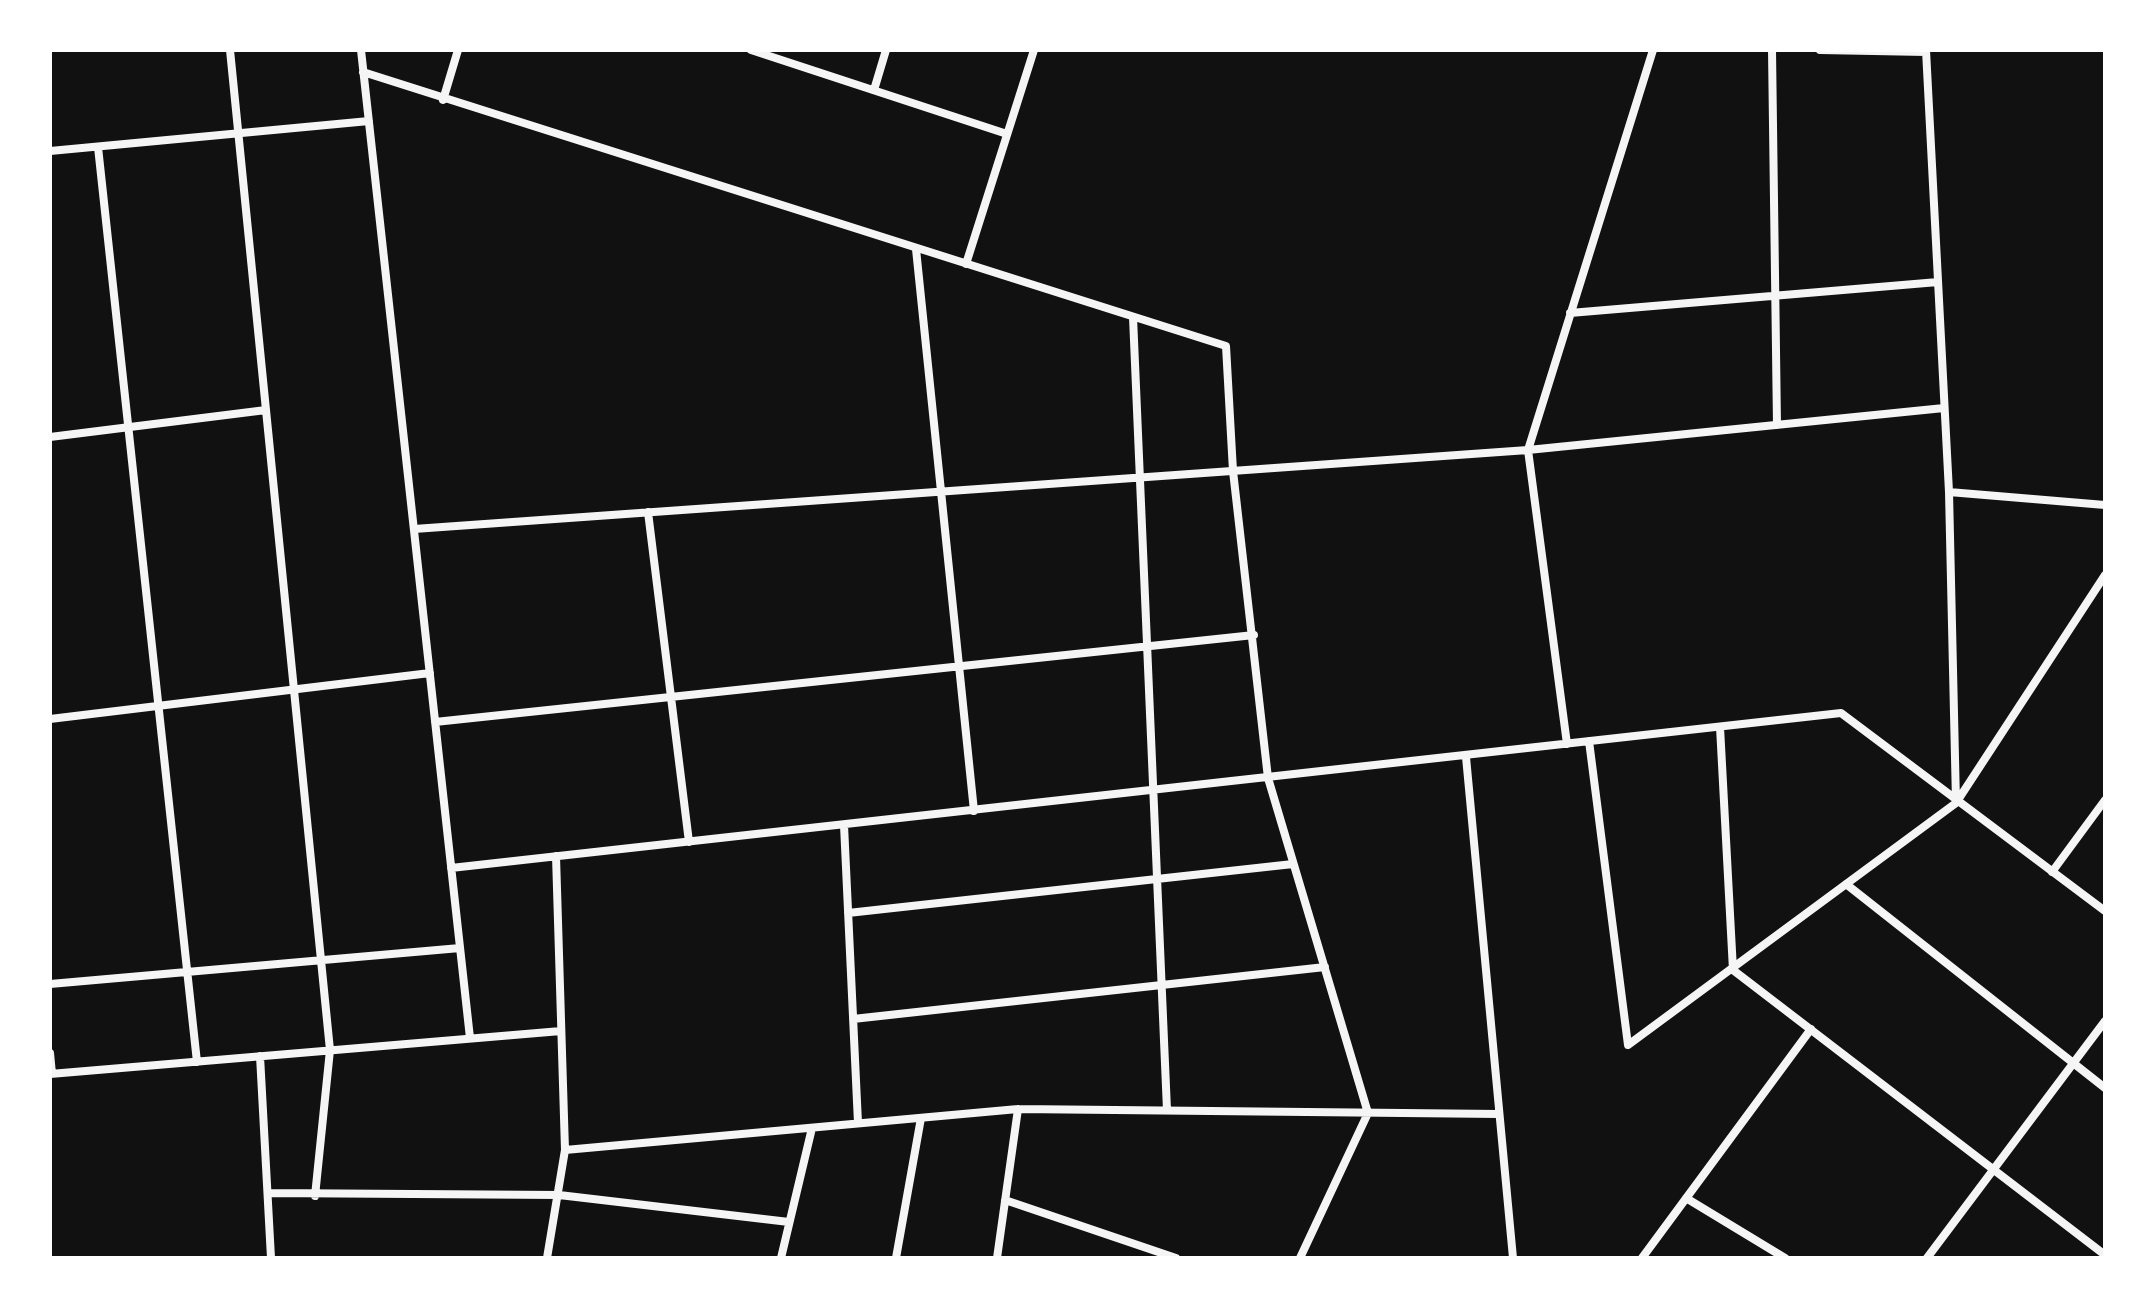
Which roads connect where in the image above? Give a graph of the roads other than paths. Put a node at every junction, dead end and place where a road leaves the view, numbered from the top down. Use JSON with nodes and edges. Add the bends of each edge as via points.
{"nodes":[{"id":1,"x":230,"y":50,"type":"edge"},
{"id":2,"x":361,"y":50,"type":"edge"},
{"id":3,"x":458,"y":50,"type":"edge"},
{"id":4,"x":751,"y":50,"type":"edge"},
{"id":5,"x":886,"y":50,"type":"edge"},
{"id":6,"x":1034,"y":50,"type":"edge"},
{"id":7,"x":1653,"y":50,"type":"edge"},
{"id":8,"x":1772,"y":50,"type":"edge"},
{"id":9,"x":1820,"y":50,"type":"edge"},
{"id":10,"x":1926,"y":51,"type":"edge"},
{"id":11,"x":363,"y":72,"type":"junction"},
{"id":12,"x":874,"y":90,"type":"junction"},
{"id":13,"x":443,"y":100,"type":"junction"},
{"id":14,"x":369,"y":121,"type":"junction"},
{"id":15,"x":238,"y":134,"type":"junction"},
{"id":16,"x":1007,"y":134,"type":"junction"},
{"id":17,"x":98,"y":147,"type":"junction"},
{"id":18,"x":50,"y":151,"type":"edge"},
{"id":19,"x":916,"y":249,"type":"junction"},
{"id":20,"x":966,"y":264,"type":"junction"},
{"id":21,"x":1938,"y":282,"type":"junction"},
{"id":22,"x":1778,"y":296,"type":"junction"},
{"id":23,"x":1570,"y":313,"type":"junction"},
{"id":24,"x":1133,"y":317,"type":"junction"},
{"id":25,"x":1944,"y":408,"type":"junction"},
{"id":26,"x":266,"y":410,"type":"junction"},
{"id":27,"x":1777,"y":425,"type":"junction"},
{"id":28,"x":128,"y":427,"type":"junction"},
{"id":29,"x":50,"y":437,"type":"edge"},
{"id":30,"x":1528,"y":450,"type":"junction"},
{"id":31,"x":1233,"y":471,"type":"junction"},
{"id":32,"x":1139,"y":477,"type":"junction"},
{"id":33,"x":941,"y":492,"type":"junction"},
{"id":34,"x":1949,"y":492,"type":"junction"},
{"id":35,"x":2105,"y":505,"type":"edge"},
{"id":36,"x":648,"y":512,"type":"junction"},
{"id":37,"x":414,"y":529,"type":"junction"},
{"id":38,"x":2105,"y":575,"type":"edge"},
{"id":39,"x":1254,"y":635,"type":"junction"},
{"id":40,"x":1147,"y":645,"type":"junction"},
{"id":41,"x":959,"y":666,"type":"junction"},
{"id":42,"x":430,"y":673,"type":"junction"},
{"id":43,"x":294,"y":689,"type":"junction"},
{"id":44,"x":671,"y":697,"type":"junction"},
{"id":45,"x":159,"y":706,"type":"junction"},
{"id":46,"x":50,"y":719,"type":"edge"},
{"id":47,"x":435,"y":722,"type":"junction"},
{"id":48,"x":1720,"y":727,"type":"junction"},
{"id":49,"x":1589,"y":741,"type":"junction"},
{"id":50,"x":1567,"y":744,"type":"junction"},
{"id":51,"x":1466,"y":757,"type":"junction"},
{"id":52,"x":1268,"y":778,"type":"junction"},
{"id":53,"x":1153,"y":791,"type":"junction"},
{"id":54,"x":2105,"y":800,"type":"edge"},
{"id":55,"x":1956,"y":803,"type":"junction"},
{"id":56,"x":974,"y":811,"type":"junction"},
{"id":57,"x":844,"y":825,"type":"junction"},
{"id":58,"x":689,"y":842,"type":"junction"},
{"id":59,"x":556,"y":856,"type":"junction"},
{"id":60,"x":1293,"y":864,"type":"junction"},
{"id":61,"x":451,"y":868,"type":"junction"},
{"id":62,"x":2052,"y":872,"type":"junction"},
{"id":63,"x":1157,"y":880,"type":"junction"},
{"id":64,"x":1846,"y":884,"type":"junction"},
{"id":65,"x":2105,"y":911,"type":"edge"},
{"id":66,"x":848,"y":913,"type":"junction"},
{"id":67,"x":460,"y":948,"type":"junction"},
{"id":68,"x":321,"y":961,"type":"junction"},
{"id":69,"x":1325,"y":967,"type":"junction"},
{"id":70,"x":1733,"y":970,"type":"junction"},
{"id":71,"x":188,"y":972,"type":"junction"},
{"id":72,"x":50,"y":984,"type":"edge"},
{"id":73,"x":1161,"y":985,"type":"junction"},
{"id":74,"x":853,"y":1019,"type":"junction"},
{"id":75,"x":2105,"y":1021,"type":"edge"},
{"id":76,"x":1811,"y":1029,"type":"junction"},
{"id":77,"x":561,"y":1031,"type":"junction"},
{"id":78,"x":470,"y":1038,"type":"junction"},
{"id":79,"x":330,"y":1050,"type":"junction"},
{"id":80,"x":50,"y":1053,"type":"edge"},
{"id":81,"x":260,"y":1056,"type":"junction"},
{"id":82,"x":197,"y":1062,"type":"junction"},
{"id":83,"x":2074,"y":1064,"type":"junction"},
{"id":84,"x":51,"y":1074,"type":"edge"},
{"id":85,"x":2105,"y":1088,"type":"edge"},
{"id":86,"x":1018,"y":1109,"type":"junction"},
{"id":87,"x":1167,"y":1110,"type":"junction"},
{"id":88,"x":1368,"y":1113,"type":"junction"},
{"id":89,"x":1499,"y":1114,"type":"junction"},
{"id":90,"x":921,"y":1118,"type":"junction"},
{"id":91,"x":858,"y":1123,"type":"junction"},
{"id":92,"x":812,"y":1128,"type":"junction"},
{"id":93,"x":565,"y":1150,"type":"junction"},
{"id":94,"x":1994,"y":1170,"type":"junction"},
{"id":95,"x":268,"y":1193,"type":"junction"},
{"id":96,"x":559,"y":1195,"type":"junction"},
{"id":97,"x":315,"y":1196,"type":"junction"},
{"id":98,"x":1686,"y":1198,"type":"junction"},
{"id":99,"x":1005,"y":1200,"type":"junction"},
{"id":100,"x":789,"y":1222,"type":"junction"},
{"id":101,"x":2105,"y":1255,"type":"edge"},
{"id":102,"x":271,"y":1258,"type":"edge"},
{"id":103,"x":547,"y":1258,"type":"edge"},
{"id":104,"x":781,"y":1258,"type":"edge"},
{"id":105,"x":896,"y":1258,"type":"edge"},
{"id":106,"x":997,"y":1258,"type":"edge"},
{"id":107,"x":1176,"y":1258,"type":"edge"},
{"id":108,"x":1300,"y":1258,"type":"edge"},
{"id":109,"x":1513,"y":1258,"type":"edge"},
{"id":110,"x":1642,"y":1258,"type":"edge"},
{"id":111,"x":1785,"y":1258,"type":"edge"},
{"id":112,"x":1927,"y":1258,"type":"edge"}],
"edges":[{"from":1,"to":15,"type":"street"},
{"from":2,"to":11,"type":"street"},
{"from":3,"to":13,"type":"street"},
{"from":4,"to":12,"type":"street"},
{"from":5,"to":12,"type":"street"},
{"from":6,"to":16,"type":"street"},
{"from":7,"to":23,"type":"street"},
{"from":8,"to":22,"type":"street"},
{"from":9,"to":10,"type":"street"},
{"from":10,"to":21,"type":"street"},
{"from":11,"to":13,"type":"street"},
{"from":11,"to":14,"type":"street"},
{"from":12,"to":16,"type":"street"},
{"from":13,"to":19,"type":"street"},
{"from":14,"to":15,"type":"street"},
{"from":14,"to":37,"type":"street"},
{"from":15,"to":17,"type":"street"},
{"from":15,"to":26,"type":"street"},
{"from":16,"to":20,"type":"street"},
{"from":17,"to":18,"type":"street"},
{"from":17,"to":28,"type":"street"},
{"from":19,"to":20,"type":"street"},
{"from":19,"to":33,"type":"street"},
{"from":20,"to":24,"type":"street"},
{"from":21,"to":22,"type":"street"},
{"from":21,"to":25,"type":"street"},
{"from":22,"to":23,"type":"street"},
{"from":22,"to":27,"type":"street"},
{"from":23,"to":30,"type":"street"},
{"from":24,"to":31,"type":"street","via":[[1226,346]]},
{"from":24,"to":32,"type":"street"},
{"from":25,"to":27,"type":"street"},
{"from":25,"to":34,"type":"street"},
{"from":26,"to":28,"type":"street"},
{"from":26,"to":43,"type":"street"},
{"from":27,"to":30,"type":"street"},
{"from":28,"to":29,"type":"street"},
{"from":28,"to":45,"type":"street"},
{"from":30,"to":31,"type":"street"},
{"from":30,"to":50,"type":"street"},
{"from":31,"to":32,"type":"street"},
{"from":31,"to":39,"type":"street"},
{"from":32,"to":33,"type":"street"},
{"from":32,"to":40,"type":"street"},
{"from":33,"to":36,"type":"street"},
{"from":33,"to":41,"type":"street"},
{"from":34,"to":35,"type":"street"},
{"from":34,"to":55,"type":"street"},
{"from":36,"to":37,"type":"street"},
{"from":36,"to":44,"type":"street"},
{"from":37,"to":42,"type":"street"},
{"from":38,"to":55,"type":"street"},
{"from":39,"to":40,"type":"street"},
{"from":39,"to":52,"type":"street"},
{"from":40,"to":41,"type":"street"},
{"from":40,"to":53,"type":"street"},
{"from":41,"to":44,"type":"street"},
{"from":41,"to":56,"type":"street"},
{"from":42,"to":43,"type":"street"},
{"from":42,"to":47,"type":"street"},
{"from":43,"to":45,"type":"street"},
{"from":43,"to":68,"type":"street"},
{"from":44,"to":47,"type":"street"},
{"from":44,"to":58,"type":"street"},
{"from":45,"to":46,"type":"street"},
{"from":45,"to":71,"type":"street"},
{"from":47,"to":61,"type":"street"},
{"from":48,"to":49,"type":"street"},
{"from":48,"to":55,"type":"street","via":[[1841,713]]},
{"from":48,"to":70,"type":"street"},
{"from":49,"to":50,"type":"street"},
{"from":49,"to":70,"type":"street","via":[[1628,1045]]},
{"from":50,"to":51,"type":"street"},
{"from":51,"to":52,"type":"street"},
{"from":51,"to":89,"type":"street"},
{"from":52,"to":53,"type":"street"},
{"from":52,"to":60,"type":"street"},
{"from":53,"to":56,"type":"street"},
{"from":53,"to":63,"type":"street"},
{"from":54,"to":62,"type":"street"},
{"from":55,"to":62,"type":"street"},
{"from":55,"to":64,"type":"street"},
{"from":56,"to":57,"type":"street"},
{"from":57,"to":58,"type":"street"},
{"from":57,"to":66,"type":"street"},
{"from":58,"to":59,"type":"street"},
{"from":59,"to":61,"type":"street"},
{"from":59,"to":77,"type":"street"},
{"from":60,"to":63,"type":"street"},
{"from":60,"to":69,"type":"street"},
{"from":61,"to":67,"type":"street"},
{"from":62,"to":65,"type":"street"},
{"from":63,"to":66,"type":"street"},
{"from":63,"to":73,"type":"street"},
{"from":64,"to":70,"type":"street"},
{"from":64,"to":83,"type":"street"},
{"from":66,"to":74,"type":"street"},
{"from":67,"to":68,"type":"street"},
{"from":67,"to":78,"type":"street"},
{"from":68,"to":71,"type":"street"},
{"from":68,"to":79,"type":"street"},
{"from":69,"to":73,"type":"street"},
{"from":69,"to":88,"type":"street"},
{"from":70,"to":76,"type":"street"},
{"from":71,"to":72,"type":"street"},
{"from":71,"to":82,"type":"street"},
{"from":73,"to":74,"type":"street"},
{"from":73,"to":87,"type":"street"},
{"from":74,"to":91,"type":"street"},
{"from":75,"to":83,"type":"street"},
{"from":76,"to":94,"type":"street"},
{"from":76,"to":98,"type":"street"},
{"from":77,"to":78,"type":"street"},
{"from":77,"to":93,"type":"street"},
{"from":78,"to":79,"type":"street"},
{"from":79,"to":81,"type":"street"},
{"from":79,"to":97,"type":"street"},
{"from":80,"to":84,"type":"street"},
{"from":81,"to":82,"type":"street"},
{"from":81,"to":95,"type":"street"},
{"from":82,"to":84,"type":"street"},
{"from":83,"to":85,"type":"street"},
{"from":83,"to":94,"type":"street"},
{"from":86,"to":87,"type":"street"},
{"from":86,"to":90,"type":"street"},
{"from":86,"to":99,"type":"street"},
{"from":87,"to":88,"type":"street"},
{"from":88,"to":89,"type":"street"},
{"from":88,"to":108,"type":"street"},
{"from":89,"to":109,"type":"street"},
{"from":90,"to":91,"type":"street"},
{"from":90,"to":105,"type":"street"},
{"from":91,"to":92,"type":"street"},
{"from":92,"to":93,"type":"street"},
{"from":92,"to":100,"type":"street"},
{"from":93,"to":96,"type":"street"},
{"from":94,"to":101,"type":"street"},
{"from":94,"to":112,"type":"street"},
{"from":95,"to":97,"type":"street"},
{"from":95,"to":102,"type":"street"},
{"from":96,"to":97,"type":"street"},
{"from":96,"to":100,"type":"street"},
{"from":96,"to":103,"type":"street"},
{"from":98,"to":110,"type":"street"},
{"from":98,"to":111,"type":"street"},
{"from":99,"to":106,"type":"street"},
{"from":99,"to":107,"type":"street"},
{"from":100,"to":104,"type":"street"}]}
